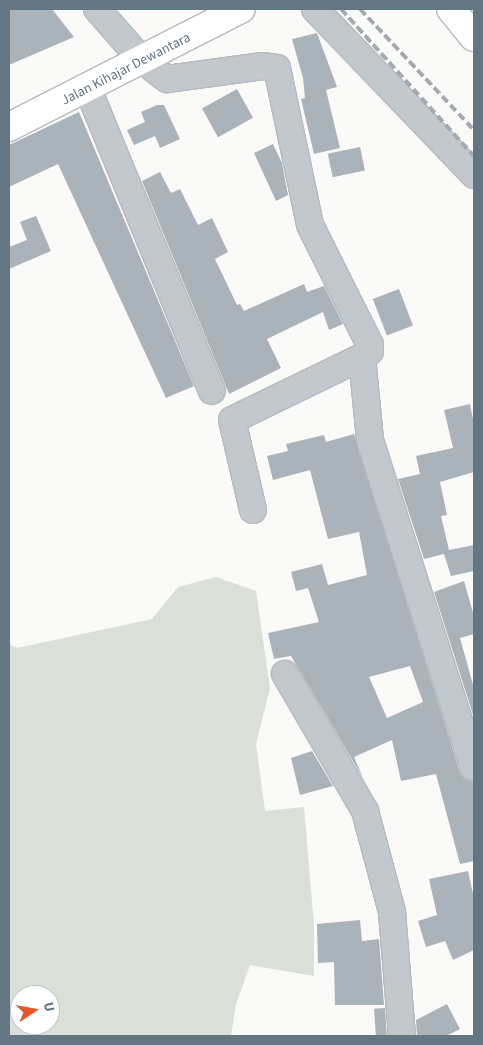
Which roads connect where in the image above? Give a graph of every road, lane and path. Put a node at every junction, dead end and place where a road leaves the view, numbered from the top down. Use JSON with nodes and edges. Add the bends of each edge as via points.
{"nodes":[{"id":1,"x":96,"y":9,"type":"edge"},
{"id":2,"x":241,"y":9,"type":"edge"},
{"id":3,"x":315,"y":9,"type":"edge"},
{"id":4,"x":451,"y":9,"type":"edge"},
{"id":5,"x":474,"y":37,"type":"edge"},
{"id":6,"x":141,"y":59,"type":"junction"},
{"id":7,"x":88,"y":89,"type":"junction"},
{"id":8,"x":9,"y":127,"type":"edge"},
{"id":9,"x":474,"y":175,"type":"edge"},
{"id":10,"x":362,"y":357,"type":"junction"},
{"id":11,"x":212,"y":391,"type":"dead end"},
{"id":12,"x":253,"y":510,"type":"dead end"},
{"id":13,"x":285,"y":674,"type":"dead end"},
{"id":14,"x":474,"y":767,"type":"edge"},
{"id":15,"x":402,"y":1036,"type":"edge"}],
"edges":[{"from":1,"to":6,"type":"street"},
{"from":2,"to":6,"type":"main road","name":"Jalan Kihajar Dewantara"},
{"from":3,"to":9,"type":"street"},
{"from":4,"to":5,"type":"main road"},
{"from":6,"to":7,"type":"main road","name":"Jalan Kihajar Dewantara"},
{"from":6,"to":10,"type":"street","via":[[167,79],[263,66],[277,68],[310,225],[370,345],[370,351]]},
{"from":7,"to":8,"type":"main road","name":"Jalan Kihajar Dewantara"},
{"from":7,"to":11,"type":"street"},
{"from":10,"to":12,"type":"street","via":[[232,420]]},
{"from":10,"to":14,"type":"street","via":[[370,440]]},
{"from":13,"to":15,"type":"street","via":[[365,811],[392,912]]}]}
